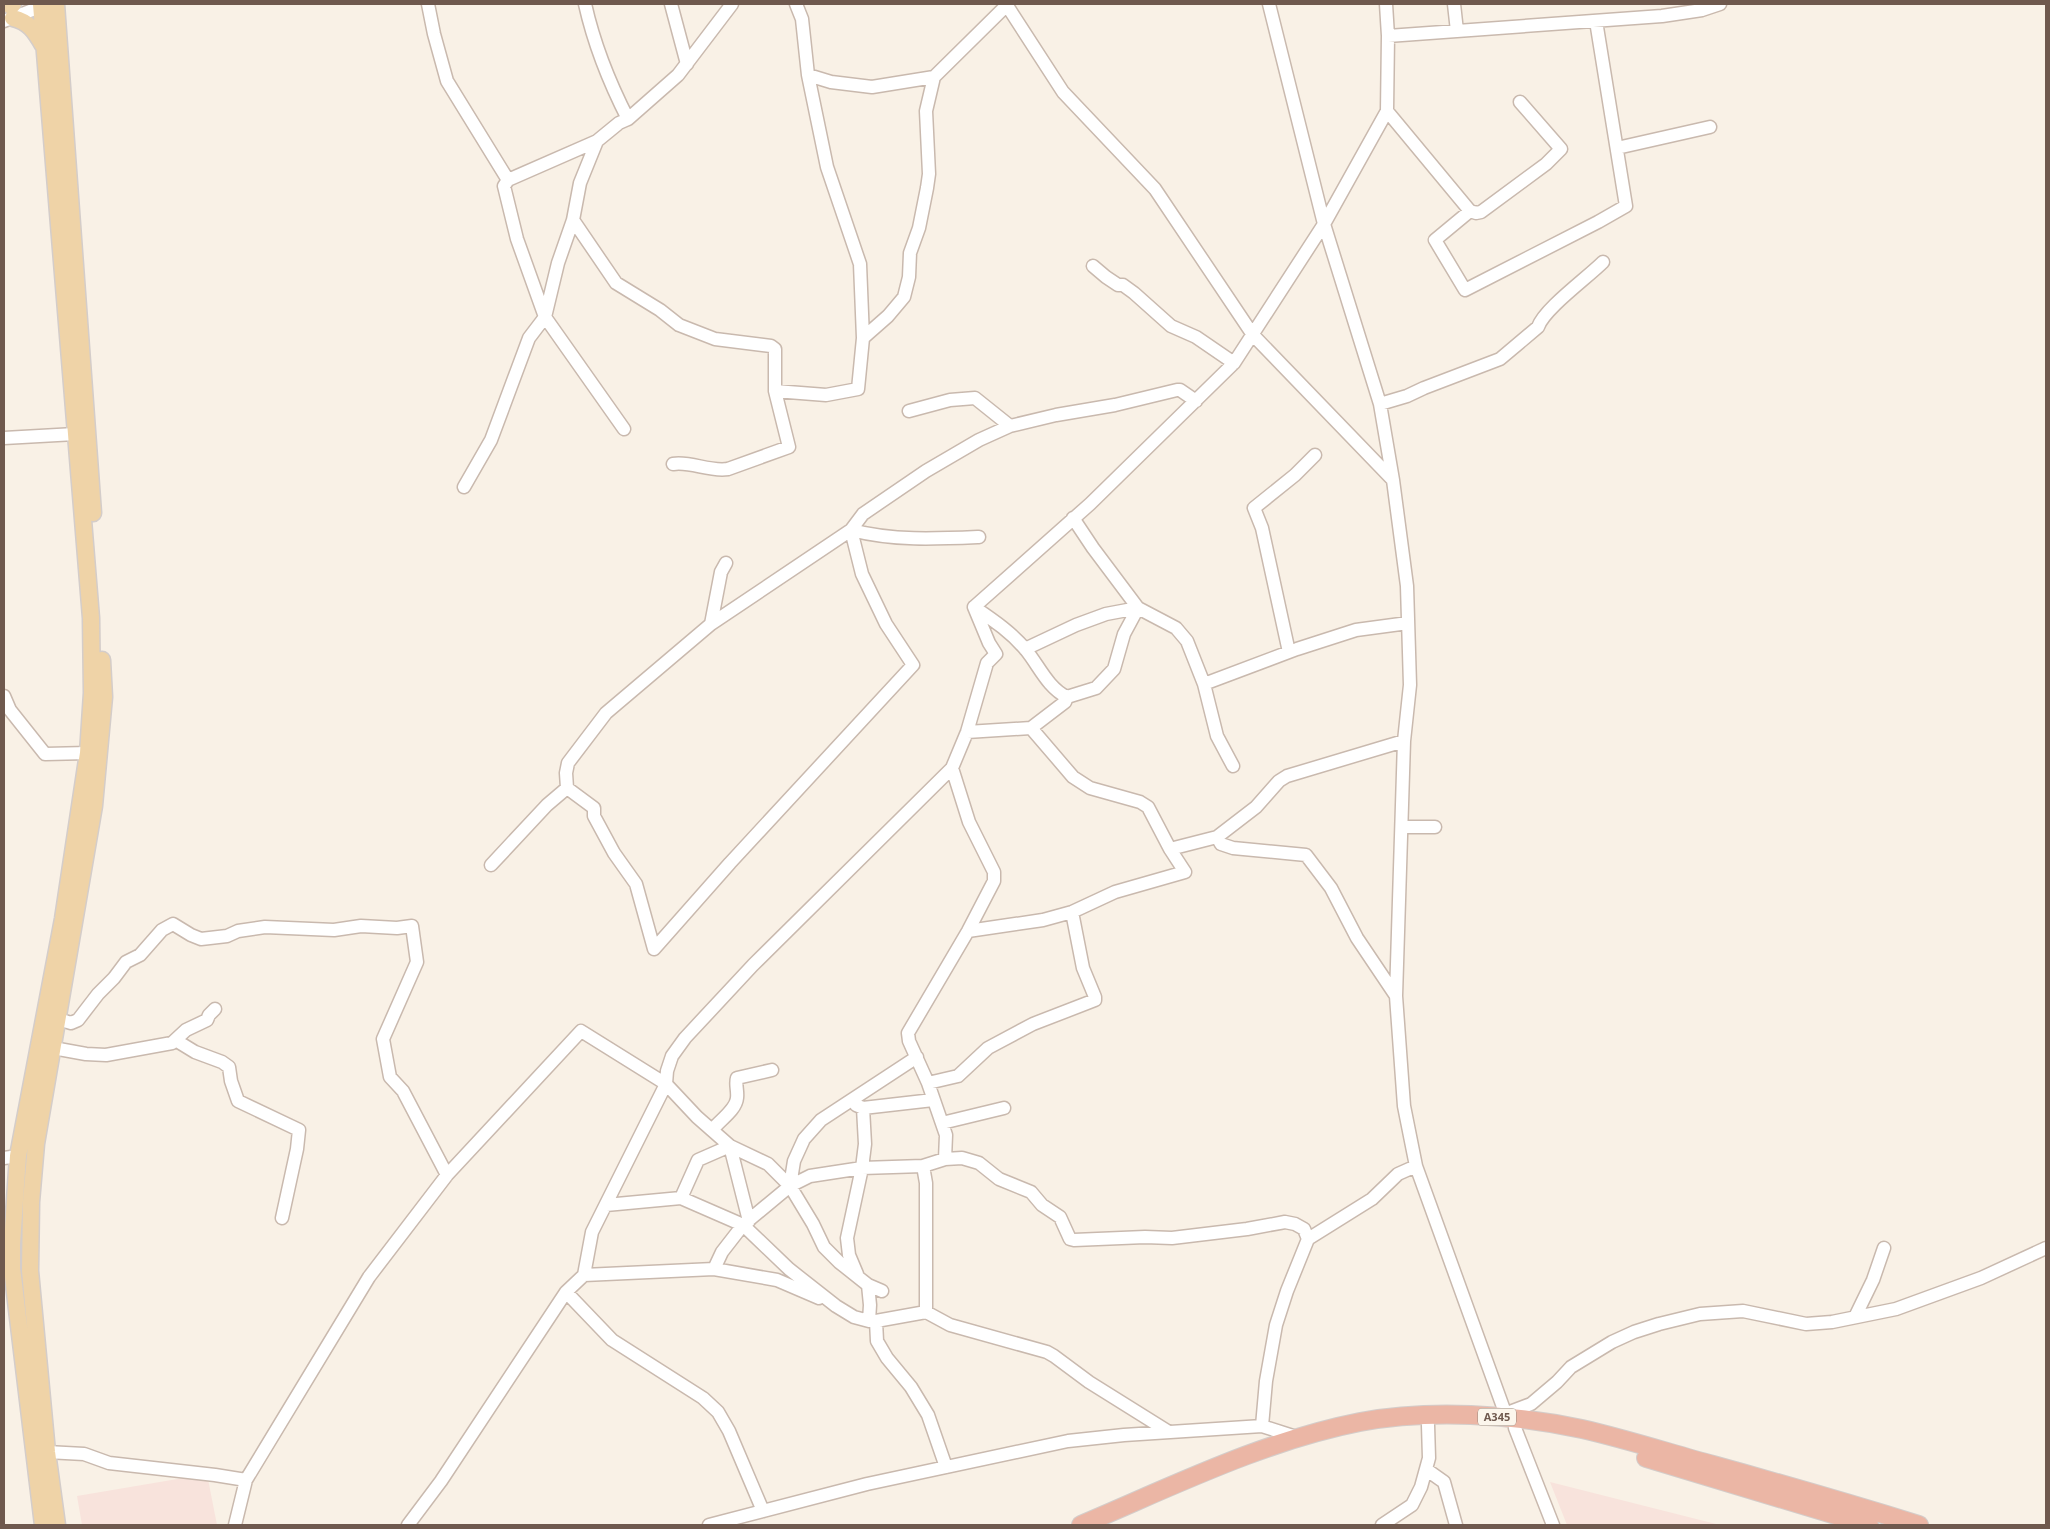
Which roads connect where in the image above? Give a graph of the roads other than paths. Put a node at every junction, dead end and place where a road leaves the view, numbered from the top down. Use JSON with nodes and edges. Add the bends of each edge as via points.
{"nodes":[{"id":1,"x":428,"y":4,"type":"edge"},
{"id":2,"x":585,"y":4,"type":"edge"},
{"id":3,"x":671,"y":4,"type":"edge"},
{"id":4,"x":732,"y":4,"type":"edge"},
{"id":5,"x":796,"y":4,"type":"edge"},
{"id":6,"x":1270,"y":4,"type":"edge"},
{"id":7,"x":1386,"y":4,"type":"edge"},
{"id":8,"x":1454,"y":4,"type":"edge"},
{"id":9,"x":1720,"y":4,"type":"edge"},
{"id":10,"x":47,"y":5,"type":"edge"},
{"id":11,"x":1006,"y":5,"type":"edge"},
{"id":12,"x":10,"y":10,"type":"edge"},
{"id":13,"x":1596,"y":21,"type":"junction"},
{"id":14,"x":1457,"y":31,"type":"junction"},
{"id":15,"x":1388,"y":36,"type":"junction"},
{"id":16,"x":44,"y":47,"type":"junction"},
{"id":17,"x":687,"y":64,"type":"junction"},
{"id":18,"x":808,"y":75,"type":"junction"},
{"id":19,"x":934,"y":77,"type":"junction"},
{"id":20,"x":1520,"y":102,"type":"dead end"},
{"id":21,"x":1387,"y":112,"type":"junction"},
{"id":22,"x":628,"y":119,"type":"junction"},
{"id":23,"x":1710,"y":127,"type":"dead end"},
{"id":24,"x":597,"y":141,"type":"junction"},
{"id":25,"x":1617,"y":148,"type":"junction"},
{"id":26,"x":508,"y":180,"type":"junction"},
{"id":27,"x":1470,"y":211,"type":"junction"},
{"id":28,"x":572,"y":220,"type":"junction"},
{"id":29,"x":1324,"y":224,"type":"junction"},
{"id":30,"x":1603,"y":262,"type":"dead end"},
{"id":31,"x":1093,"y":266,"type":"dead end"},
{"id":32,"x":545,"y":316,"type":"junction"},
{"id":33,"x":1253,"y":335,"type":"junction"},
{"id":34,"x":862,"y":338,"type":"junction"},
{"id":35,"x":1234,"y":363,"type":"junction"},
{"id":36,"x":775,"y":391,"type":"junction"},
{"id":37,"x":1196,"y":401,"type":"junction"},
{"id":38,"x":1380,"y":404,"type":"junction"},
{"id":39,"x":909,"y":411,"type":"dead end"},
{"id":40,"x":1010,"y":426,"type":"junction"},
{"id":41,"x":624,"y":429,"type":"dead end"},
{"id":42,"x":75,"y":434,"type":"junction"},
{"id":43,"x":4,"y":438,"type":"edge"},
{"id":44,"x":1315,"y":455,"type":"dead end"},
{"id":45,"x":673,"y":464,"type":"dead end"},
{"id":46,"x":1393,"y":480,"type":"junction"},
{"id":47,"x":464,"y":487,"type":"dead end"},
{"id":48,"x":1074,"y":518,"type":"junction"},
{"id":49,"x":851,"y":530,"type":"junction"},
{"id":50,"x":979,"y":537,"type":"dead end"},
{"id":51,"x":726,"y":563,"type":"dead end"},
{"id":52,"x":974,"y":608,"type":"junction"},
{"id":53,"x":1138,"y":608,"type":"junction"},
{"id":54,"x":1408,"y":623,"type":"junction"},
{"id":55,"x":711,"y":624,"type":"junction"},
{"id":56,"x":1025,"y":649,"type":"junction"},
{"id":57,"x":1289,"y":652,"type":"junction"},
{"id":58,"x":1204,"y":684,"type":"junction"},
{"id":59,"x":4,"y":696,"type":"edge"},
{"id":60,"x":1066,"y":697,"type":"junction"},
{"id":61,"x":1031,"y":728,"type":"junction"},
{"id":62,"x":967,"y":732,"type":"junction"},
{"id":63,"x":1404,"y":741,"type":"junction"},
{"id":64,"x":88,"y":753,"type":"junction"},
{"id":65,"x":1233,"y":766,"type":"dead end"},
{"id":66,"x":952,"y":768,"type":"junction"},
{"id":67,"x":567,"y":788,"type":"junction"},
{"id":68,"x":1403,"y":827,"type":"junction"},
{"id":69,"x":1435,"y":827,"type":"dead end"},
{"id":70,"x":1218,"y":837,"type":"junction"},
{"id":71,"x":1170,"y":849,"type":"junction"},
{"id":72,"x":491,"y":865,"type":"dead end"},
{"id":73,"x":1072,"y":912,"type":"junction"},
{"id":74,"x":968,"y":931,"type":"junction"},
{"id":75,"x":1396,"y":996,"type":"junction"},
{"id":76,"x":216,"y":1009,"type":"dead end"},
{"id":77,"x":58,"y":1019,"type":"junction"},
{"id":78,"x":177,"y":1041,"type":"junction"},
{"id":79,"x":52,"y":1048,"type":"junction"},
{"id":80,"x":917,"y":1057,"type":"junction"},
{"id":81,"x":772,"y":1070,"type":"dead end"},
{"id":82,"x":928,"y":1083,"type":"junction"},
{"id":83,"x":666,"y":1084,"type":"junction"},
{"id":84,"x":933,"y":1100,"type":"junction"},
{"id":85,"x":851,"y":1102,"type":"junction"},
{"id":86,"x":863,"y":1108,"type":"junction"},
{"id":87,"x":1004,"y":1108,"type":"dead end"},
{"id":88,"x":942,"y":1123,"type":"junction"},
{"id":89,"x":713,"y":1129,"type":"junction"},
{"id":90,"x":730,"y":1146,"type":"junction"},
{"id":91,"x":11,"y":1157,"type":"edge"},
{"id":92,"x":945,"y":1159,"type":"junction"},
{"id":93,"x":923,"y":1166,"type":"junction"},
{"id":94,"x":1416,"y":1166,"type":"junction"},
{"id":95,"x":862,"y":1168,"type":"junction"},
{"id":96,"x":447,"y":1175,"type":"junction"},
{"id":97,"x":790,"y":1186,"type":"junction"},
{"id":98,"x":681,"y":1198,"type":"junction"},
{"id":99,"x":606,"y":1205,"type":"junction"},
{"id":100,"x":282,"y":1218,"type":"dead end"},
{"id":101,"x":746,"y":1223,"type":"junction"},
{"id":102,"x":1308,"y":1239,"type":"junction"},
{"id":103,"x":1884,"y":1248,"type":"dead end"},
{"id":104,"x":2046,"y":1248,"type":"edge"},
{"id":105,"x":714,"y":1269,"type":"junction"},
{"id":106,"x":584,"y":1275,"type":"junction"},
{"id":107,"x":863,"y":1280,"type":"junction"},
{"id":108,"x":882,"y":1291,"type":"dead end"},
{"id":109,"x":566,"y":1292,"type":"junction"},
{"id":110,"x":836,"y":1306,"type":"junction"},
{"id":111,"x":926,"y":1312,"type":"junction"},
{"id":112,"x":1855,"y":1317,"type":"junction"},
{"id":113,"x":872,"y":1321,"type":"junction"},
{"id":114,"x":1510,"y":1420,"type":"junction"},
{"id":115,"x":1428,"y":1425,"type":"junction"},
{"id":116,"x":1262,"y":1426,"type":"junction"},
{"id":117,"x":1170,"y":1432,"type":"junction"},
{"id":118,"x":1296,"y":1437,"type":"junction"},
{"id":119,"x":47,"y":1452,"type":"junction"},
{"id":120,"x":946,"y":1467,"type":"junction"},
{"id":121,"x":1427,"y":1470,"type":"junction"},
{"id":122,"x":246,"y":1480,"type":"junction"},
{"id":123,"x":762,"y":1511,"type":"junction"},
{"id":124,"x":716,"y":1524,"type":"edge"},
{"id":125,"x":43,"y":1525,"type":"edge"},
{"id":126,"x":57,"y":1525,"type":"edge"},
{"id":127,"x":235,"y":1525,"type":"edge"},
{"id":128,"x":408,"y":1525,"type":"edge"},
{"id":129,"x":1081,"y":1525,"type":"edge"},
{"id":130,"x":1104,"y":1525,"type":"edge"},
{"id":131,"x":1382,"y":1525,"type":"edge"},
{"id":132,"x":1456,"y":1525,"type":"edge"},
{"id":133,"x":1553,"y":1525,"type":"edge"},
{"id":134,"x":1869,"y":1525,"type":"edge"},
{"id":135,"x":1919,"y":1525,"type":"edge"}],
"edges":[{"from":1,"to":26,"type":"street","via":[[447,81]]},
{"from":2,"to":22,"type":"street","via":[[612,88]]},
{"from":3,"to":17,"type":"street"},
{"from":4,"to":17,"type":"street"},
{"from":5,"to":18,"type":"street","via":[[802,19]]},
{"from":6,"to":29,"type":"street"},
{"from":7,"to":15,"type":"street"},
{"from":8,"to":14,"type":"street"},
{"from":9,"to":13,"type":"street","via":[[1662,16]]},
{"from":10,"to":12,"type":"street"},
{"from":10,"to":16,"type":"main road"},
{"from":10,"to":77,"type":"main road","via":[[100,608],[104,697],[94,806]]},
{"from":11,"to":19,"type":"street"},
{"from":11,"to":33,"type":"street","via":[[1063,92],[1155,189]]},
{"from":12,"to":16,"type":"main road","via":[[30,26]]},
{"from":13,"to":14,"type":"street"},
{"from":13,"to":25,"type":"street"},
{"from":14,"to":15,"type":"street"},
{"from":15,"to":21,"type":"street"},
{"from":16,"to":42,"type":"main road"},
{"from":17,"to":22,"type":"street","via":[[674,80]]},
{"from":18,"to":19,"type":"street","via":[[831,82],[872,87]]},
{"from":18,"to":34,"type":"street","via":[[827,167],[860,264]]},
{"from":19,"to":34,"type":"street","via":[[926,111],[927,188],[910,253],[904,297]]},
{"from":20,"to":27,"type":"street","via":[[1562,149],[1481,212]]},
{"from":21,"to":27,"type":"street"},
{"from":21,"to":29,"type":"street"},
{"from":22,"to":24,"type":"street"},
{"from":23,"to":25,"type":"street"},
{"from":24,"to":26,"type":"street"},
{"from":24,"to":28,"type":"street","via":[[580,183]]},
{"from":25,"to":27,"type":"street","via":[[1626,206],[1465,290],[1434,240]]},
{"from":26,"to":32,"type":"street","via":[[504,186],[517,239]]},
{"from":28,"to":32,"type":"street"},
{"from":28,"to":36,"type":"street","via":[[616,283],[679,325],[715,339],[775,349]]},
{"from":29,"to":33,"type":"street"},
{"from":29,"to":38,"type":"street"},
{"from":30,"to":38,"type":"street","via":[[1560,300],[1540,320],[1538,327],[1500,359]]},
{"from":31,"to":35,"type":"street","via":[[1134,293],[1171,326],[1196,337]]},
{"from":32,"to":41,"type":"street"},
{"from":32,"to":47,"type":"street","via":[[529,338],[491,440]]},
{"from":33,"to":35,"type":"street"},
{"from":33,"to":46,"type":"street"},
{"from":34,"to":36,"type":"street","via":[[858,389],[826,395]]},
{"from":35,"to":37,"type":"street"},
{"from":36,"to":45,"type":"street","via":[[789,447],[728,469]]},
{"from":37,"to":40,"type":"street","via":[[1177,390]]},
{"from":37,"to":48,"type":"street"},
{"from":38,"to":46,"type":"street"},
{"from":39,"to":40,"type":"street","via":[[950,400],[975,398]]},
{"from":40,"to":49,"type":"street","via":[[979,440],[926,472],[863,514]]},
{"from":42,"to":43,"type":"street"},
{"from":42,"to":64,"type":"main road","via":[[91,618],[92,693]]},
{"from":44,"to":57,"type":"street","via":[[1254,508],[1262,528]]},
{"from":46,"to":54,"type":"street","via":[[1407,586]]},
{"from":48,"to":52,"type":"street"},
{"from":48,"to":53,"type":"street"},
{"from":49,"to":50,"type":"street","via":[[876,536],[917,539]]},
{"from":49,"to":55,"type":"street"},
{"from":49,"to":67,"type":"street","via":[[862,574],[886,624],[913,665],[654,949],[636,884],[614,853],[594,816],[594,808]]},
{"from":51,"to":55,"type":"street","via":[[721,572]]},
{"from":52,"to":56,"type":"street","via":[[1000,624]]},
{"from":52,"to":62,"type":"street","via":[[996,654],[987,663]]},
{"from":53,"to":56,"type":"street","via":[[1106,614]]},
{"from":53,"to":58,"type":"street","via":[[1176,628],[1187,642]]},
{"from":53,"to":60,"type":"street","via":[[1124,634],[1114,669],[1096,688]]},
{"from":54,"to":57,"type":"street","via":[[1356,630]]},
{"from":54,"to":63,"type":"street","via":[[1410,685]]},
{"from":55,"to":67,"type":"street","via":[[606,713],[568,763]]},
{"from":56,"to":60,"type":"street","via":[[1057,692]]},
{"from":57,"to":58,"type":"street"},
{"from":58,"to":65,"type":"street","via":[[1217,736]]},
{"from":59,"to":64,"type":"street","via":[[10,710],[45,754]]},
{"from":60,"to":61,"type":"street","via":[[1065,702]]},
{"from":61,"to":62,"type":"street"},
{"from":61,"to":71,"type":"street","via":[[1073,777],[1090,788],[1148,807]]},
{"from":62,"to":66,"type":"street"},
{"from":63,"to":68,"type":"street"},
{"from":63,"to":70,"type":"street","via":[[1287,776],[1256,807]]},
{"from":64,"to":91,"type":"main road","via":[[63,919]]},
{"from":66,"to":74,"type":"street","via":[[969,822],[994,872],[994,881]]},
{"from":66,"to":83,"type":"street","via":[[753,965],[685,1038],[672,1056]]},
{"from":67,"to":72,"type":"street"},
{"from":68,"to":69,"type":"street"},
{"from":68,"to":75,"type":"street"},
{"from":70,"to":71,"type":"street"},
{"from":70,"to":75,"type":"street","via":[[1221,844],[1233,848],[1306,855],[1331,888],[1358,938]]},
{"from":71,"to":73,"type":"street","via":[[1184,874],[1115,892]]},
{"from":73,"to":74,"type":"street","via":[[1043,920]]},
{"from":73,"to":82,"type":"street","via":[[1083,968],[1094,1000],[1033,1024],[988,1048],[958,1076]]},
{"from":74,"to":80,"type":"street","via":[[908,1033]]},
{"from":75,"to":94,"type":"street","via":[[1404,1106]]},
{"from":76,"to":78,"type":"street","via":[[206,1020],[186,1030]]},
{"from":77,"to":79,"type":"main road"},
{"from":77,"to":96,"type":"street","via":[[70,1023],[78,1020],[126,962],[140,955],[162,930],[173,924],[201,939],[265,927],[334,930],[361,926],[412,926],[417,962],[383,1039],[390,1077],[403,1091]]},
{"from":78,"to":79,"type":"street","via":[[106,1055]]},
{"from":78,"to":100,"type":"street","via":[[229,1066],[238,1102],[299,1130]]},
{"from":79,"to":119,"type":"main road","via":[[36,1144],[29,1239]]},
{"from":80,"to":82,"type":"street"},
{"from":80,"to":85,"type":"street"},
{"from":81,"to":89,"type":"street","via":[[737,1078],[737,1101]]},
{"from":82,"to":84,"type":"street"},
{"from":83,"to":89,"type":"street"},
{"from":83,"to":96,"type":"street","via":[[581,1031]]},
{"from":83,"to":99,"type":"street"},
{"from":84,"to":86,"type":"street"},
{"from":84,"to":88,"type":"street"},
{"from":85,"to":86,"type":"street"},
{"from":85,"to":97,"type":"street","via":[[835,1110],[807,1135],[794,1161]]},
{"from":86,"to":95,"type":"street","via":[[865,1144]]},
{"from":87,"to":88,"type":"street"},
{"from":88,"to":92,"type":"street","via":[[946,1135]]},
{"from":89,"to":90,"type":"street"},
{"from":90,"to":97,"type":"street","via":[[764,1161]]},
{"from":90,"to":98,"type":"street","via":[[698,1160]]},
{"from":90,"to":101,"type":"street"},
{"from":91,"to":125,"type":"main road","via":[[12,1268]]},
{"from":92,"to":93,"type":"street"},
{"from":92,"to":102,"type":"street","via":[[962,1158],[979,1163],[999,1180],[1031,1192],[1042,1205],[1060,1217],[1070,1239],[1074,1240],[1172,1238],[1285,1222],[1304,1229]]},
{"from":93,"to":95,"type":"street"},
{"from":93,"to":111,"type":"street","via":[[926,1183]]},
{"from":94,"to":102,"type":"street","via":[[1398,1174],[1372,1199]]},
{"from":94,"to":114,"type":"street"},
{"from":95,"to":97,"type":"street","via":[[812,1175]]},
{"from":95,"to":107,"type":"street","via":[[847,1238],[849,1255]]},
{"from":96,"to":122,"type":"street","via":[[369,1277]]},
{"from":97,"to":101,"type":"street"},
{"from":97,"to":107,"type":"street","via":[[824,1246]]},
{"from":98,"to":99,"type":"street"},
{"from":98,"to":101,"type":"street"},
{"from":99,"to":106,"type":"street","via":[[592,1232]]},
{"from":101,"to":105,"type":"street","via":[[722,1252]]},
{"from":101,"to":110,"type":"street","via":[[789,1270]]},
{"from":102,"to":116,"type":"street","via":[[1276,1325]]},
{"from":103,"to":112,"type":"street"},
{"from":104,"to":112,"type":"street","via":[[1981,1278],[1906,1305]]},
{"from":105,"to":106,"type":"street"},
{"from":105,"to":110,"type":"street","via":[[777,1280]]},
{"from":106,"to":109,"type":"street"},
{"from":107,"to":108,"type":"street"},
{"from":107,"to":113,"type":"street"},
{"from":109,"to":123,"type":"street","via":[[612,1340],[703,1398],[718,1412]]},
{"from":109,"to":128,"type":"street","via":[[441,1481]]},
{"from":110,"to":113,"type":"street"},
{"from":111,"to":113,"type":"street"},
{"from":111,"to":117,"type":"street","via":[[950,1325],[1054,1356],[1089,1382]]},
{"from":112,"to":114,"type":"street","via":[[1806,1324],[1743,1311],[1700,1314],[1659,1324],[1612,1342],[1571,1367]]},
{"from":113,"to":120,"type":"street","via":[[887,1358],[911,1387],[928,1415]]},
{"from":114,"to":115,"type":"highway","number":"A345"},
{"from":114,"to":118,"type":"highway","number":"A345","via":[[1450,1416],[1388,1418]]},
{"from":114,"to":133,"type":"street"},
{"from":114,"to":134,"type":"highway","number":"A345"},
{"from":114,"to":135,"type":"highway","number":"A345","via":[[1532,1420],[1609,1436]]},
{"from":115,"to":121,"type":"street"},
{"from":115,"to":130,"type":"highway","number":"A345","via":[[1360,1432],[1307,1444],[1234,1470]]},
{"from":116,"to":117,"type":"street"},
{"from":116,"to":118,"type":"street"},
{"from":117,"to":120,"type":"street","via":[[1068,1441]]},
{"from":118,"to":129,"type":"highway","number":"A345"},
{"from":119,"to":122,"type":"street","via":[[84,1454],[109,1463]]},
{"from":119,"to":126,"type":"main road"},
{"from":120,"to":123,"type":"street"},
{"from":121,"to":131,"type":"street","via":[[1412,1506]]},
{"from":121,"to":132,"type":"street","via":[[1444,1482]]},
{"from":122,"to":127,"type":"street"},
{"from":123,"to":124,"type":"street"}]}
